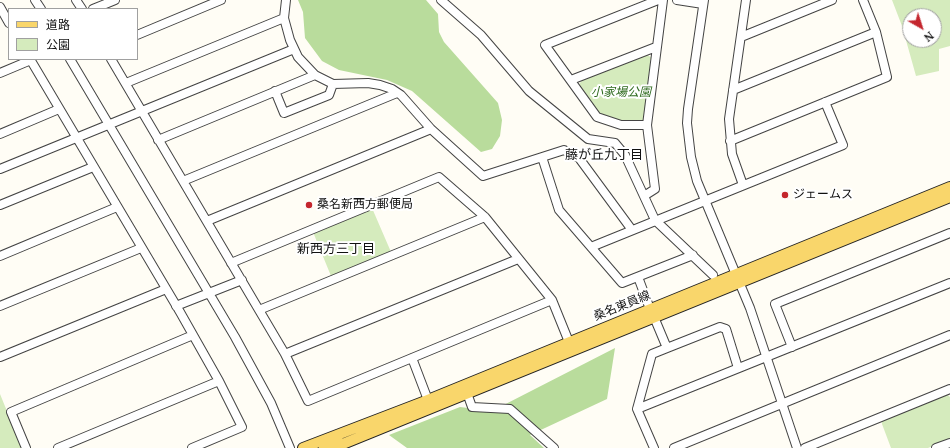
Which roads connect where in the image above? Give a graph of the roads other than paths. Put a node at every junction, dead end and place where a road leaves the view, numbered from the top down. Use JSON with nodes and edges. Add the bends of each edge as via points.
{"nodes":[{"id":1,"x":115,"y":0,"type":"edge"},
{"id":2,"x":221,"y":0,"type":"edge"},
{"id":3,"x":286,"y":0,"type":"edge"},
{"id":4,"x":441,"y":0,"type":"edge"},
{"id":5,"x":658,"y":0,"type":"edge"},
{"id":6,"x":663,"y":0,"type":"edge"},
{"id":7,"x":677,"y":0,"type":"edge"},
{"id":8,"x":746,"y":0,"type":"edge"},
{"id":9,"x":832,"y":0,"type":"edge"},
{"id":10,"x":863,"y":0,"type":"edge"},
{"id":11,"x":704,"y":2,"type":"edge"},
{"id":12,"x":95,"y":8,"type":"edge"},
{"id":13,"x":1,"y":11,"type":"edge"},
{"id":14,"x":284,"y":18,"type":"junction"},
{"id":15,"x":8,"y":22,"type":"edge"},
{"id":16,"x":876,"y":32,"type":"junction"},
{"id":17,"x":138,"y":35,"type":"edge"},
{"id":18,"x":741,"y":37,"type":"junction"},
{"id":19,"x":656,"y":47,"type":"junction"},
{"id":20,"x":294,"y":49,"type":"junction"},
{"id":21,"x":31,"y":60,"type":"edge"},
{"id":22,"x":71,"y":60,"type":"edge"},
{"id":23,"x":112,"y":60,"type":"edge"},
{"id":24,"x":0,"y":73,"type":"edge"},
{"id":25,"x":315,"y":75,"type":"junction"},
{"id":26,"x":571,"y":80,"type":"junction"},
{"id":27,"x":126,"y":83,"type":"junction"},
{"id":28,"x":333,"y":84,"type":"junction"},
{"id":29,"x":733,"y":90,"type":"junction"},
{"id":30,"x":275,"y":91,"type":"junction"},
{"id":31,"x":397,"y":93,"type":"junction"},
{"id":32,"x":825,"y":102,"type":"junction"},
{"id":33,"x":59,"y":109,"type":"junction"},
{"id":34,"x":142,"y":111,"type":"junction"},
{"id":35,"x":109,"y":124,"type":"junction"},
{"id":36,"x":647,"y":125,"type":"junction"},
{"id":37,"x":431,"y":130,"type":"junction"},
{"id":38,"x":0,"y":134,"type":"edge"},
{"id":39,"x":77,"y":138,"type":"junction"},
{"id":40,"x":158,"y":140,"type":"junction"},
{"id":41,"x":730,"y":141,"type":"junction"},
{"id":42,"x":542,"y":157,"type":"junction"},
{"id":43,"x":93,"y":167,"type":"junction"},
{"id":44,"x":0,"y":169,"type":"edge"},
{"id":45,"x":183,"y":181,"type":"junction"},
{"id":46,"x":743,"y":185,"type":"junction"},
{"id":47,"x":950,"y":187,"type":"edge"},
{"id":48,"x":644,"y":196,"type":"junction"},
{"id":49,"x":950,"y":197,"type":"edge"},
{"id":50,"x":705,"y":201,"type":"junction"},
{"id":51,"x":0,"y":205,"type":"edge"},
{"id":52,"x":117,"y":207,"type":"junction"},
{"id":53,"x":486,"y":217,"type":"junction"},
{"id":54,"x":655,"y":220,"type":"junction"},
{"id":55,"x":207,"y":221,"type":"junction"},
{"id":56,"x":632,"y":230,"type":"junction"},
{"id":57,"x":950,"y":233,"type":"edge"},
{"id":58,"x":591,"y":247,"type":"junction"},
{"id":59,"x":141,"y":248,"type":"junction"},
{"id":60,"x":692,"y":255,"type":"junction"},
{"id":61,"x":0,"y":256,"type":"edge"},
{"id":62,"x":518,"y":259,"type":"junction"},
{"id":63,"x":231,"y":262,"type":"junction"},
{"id":64,"x":713,"y":275,"type":"dead end"},
{"id":65,"x":638,"y":277,"type":"junction"},
{"id":66,"x":738,"y":279,"type":"junction"},
{"id":67,"x":242,"y":280,"type":"junction"},
{"id":68,"x":950,"y":283,"type":"edge"},
{"id":69,"x":166,"y":289,"type":"junction"},
{"id":70,"x":210,"y":294,"type":"junction"},
{"id":71,"x":552,"y":300,"type":"junction"},
{"id":72,"x":0,"y":306,"type":"edge"},
{"id":73,"x":176,"y":306,"type":"junction"},
{"id":74,"x":259,"y":310,"type":"junction"},
{"id":75,"x":652,"y":313,"type":"junction"},
{"id":76,"x":193,"y":336,"type":"junction"},
{"id":77,"x":950,"y":336,"type":"edge"},
{"id":78,"x":569,"y":342,"type":"junction"},
{"id":79,"x":792,"y":346,"type":"junction"},
{"id":80,"x":667,"y":348,"type":"junction"},
{"id":81,"x":284,"y":354,"type":"junction"},
{"id":82,"x":767,"y":356,"type":"junction"},
{"id":83,"x":0,"y":357,"type":"edge"},
{"id":84,"x":412,"y":358,"type":"junction"},
{"id":85,"x":738,"y":368,"type":"junction"},
{"id":86,"x":219,"y":381,"type":"junction"},
{"id":87,"x":950,"y":389,"type":"edge"},
{"id":88,"x":467,"y":393,"type":"junction"},
{"id":89,"x":428,"y":400,"type":"junction"},
{"id":90,"x":782,"y":403,"type":"junction"},
{"id":91,"x":638,"y":409,"type":"junction"},
{"id":92,"x":360,"y":437,"type":"junction"},
{"id":93,"x":950,"y":442,"type":"edge"},
{"id":94,"x":26,"y":448,"type":"edge"},
{"id":95,"x":58,"y":448,"type":"edge"},
{"id":96,"x":192,"y":448,"type":"edge"},
{"id":97,"x":290,"y":448,"type":"edge"},
{"id":98,"x":303,"y":448,"type":"edge"},
{"id":99,"x":324,"y":448,"type":"edge"},
{"id":100,"x":333,"y":448,"type":"edge"},
{"id":101,"x":554,"y":448,"type":"edge"},
{"id":102,"x":654,"y":448,"type":"edge"},
{"id":103,"x":674,"y":448,"type":"edge"},
{"id":104,"x":796,"y":448,"type":"edge"},
{"id":105,"x":805,"y":448,"type":"edge"},
{"id":106,"x":936,"y":448,"type":"edge"}],
"edges":[{"from":1,"to":12,"type":"street"},
{"from":2,"to":17,"type":"street"},
{"from":3,"to":14,"type":"street"},
{"from":4,"to":48,"type":"street","via":[[481,36],[529,91],[564,120],[588,139],[615,143],[625,155]]},
{"from":5,"to":26,"type":"street","via":[[545,45]]},
{"from":6,"to":19,"type":"street"},
{"from":7,"to":11,"type":"street"},
{"from":8,"to":18,"type":"street"},
{"from":9,"to":18,"type":"street"},
{"from":10,"to":16,"type":"street"},
{"from":11,"to":50,"type":"street","via":[[687,123],[693,167]]},
{"from":13,"to":15,"type":"street"},
{"from":14,"to":20,"type":"street"},
{"from":14,"to":27,"type":"street"},
{"from":16,"to":29,"type":"street"},
{"from":16,"to":32,"type":"street","via":[[887,78]]},
{"from":18,"to":29,"type":"street"},
{"from":19,"to":26,"type":"street"},
{"from":19,"to":36,"type":"street"},
{"from":20,"to":25,"type":"street"},
{"from":20,"to":34,"type":"street"},
{"from":21,"to":24,"type":"street"},
{"from":21,"to":33,"type":"street"},
{"from":22,"to":35,"type":"street"},
{"from":23,"to":27,"type":"street"},
{"from":25,"to":28,"type":"street"},
{"from":25,"to":30,"type":"street"},
{"from":26,"to":36,"type":"street","via":[[597,117],[621,125]]},
{"from":27,"to":34,"type":"street"},
{"from":28,"to":30,"type":"street","via":[[329,95],[284,113]]},
{"from":28,"to":31,"type":"street","via":[[374,84]]},
{"from":29,"to":41,"type":"street","via":[[729,119]]},
{"from":30,"to":40,"type":"street"},
{"from":31,"to":37,"type":"street"},
{"from":31,"to":45,"type":"street"},
{"from":32,"to":41,"type":"street"},
{"from":32,"to":46,"type":"street","via":[[842,145]]},
{"from":33,"to":38,"type":"street"},
{"from":33,"to":39,"type":"street"},
{"from":34,"to":35,"type":"street"},
{"from":34,"to":40,"type":"street"},
{"from":35,"to":39,"type":"street"},
{"from":35,"to":70,"type":"street"},
{"from":36,"to":48,"type":"street","via":[[655,189]]},
{"from":37,"to":42,"type":"street","via":[[483,176]]},
{"from":37,"to":55,"type":"street"},
{"from":39,"to":43,"type":"street"},
{"from":39,"to":44,"type":"street"},
{"from":40,"to":45,"type":"street"},
{"from":41,"to":46,"type":"street"},
{"from":42,"to":56,"type":"street","via":[[564,150],[579,158]]},
{"from":42,"to":58,"type":"street","via":[[559,210]]},
{"from":43,"to":51,"type":"street"},
{"from":43,"to":52,"type":"street"},
{"from":45,"to":55,"type":"street"},
{"from":46,"to":50,"type":"street"},
{"from":47,"to":66,"type":"main road","name":"桑名東員線"},
{"from":48,"to":54,"type":"street"},
{"from":49,"to":66,"type":"main road","name":"桑名東員線"},
{"from":50,"to":54,"type":"street"},
{"from":50,"to":66,"type":"street"},
{"from":52,"to":59,"type":"street"},
{"from":52,"to":61,"type":"street"},
{"from":53,"to":62,"type":"street"},
{"from":53,"to":63,"type":"street","via":[[439,177]]},
{"from":53,"to":74,"type":"street"},
{"from":54,"to":56,"type":"street"},
{"from":54,"to":60,"type":"street"},
{"from":55,"to":63,"type":"street"},
{"from":56,"to":58,"type":"street"},
{"from":57,"to":79,"type":"street","via":[[775,304]]},
{"from":58,"to":65,"type":"street","via":[[622,283]]},
{"from":59,"to":69,"type":"street"},
{"from":59,"to":72,"type":"street"},
{"from":60,"to":64,"type":"street"},
{"from":60,"to":65,"type":"street"},
{"from":62,"to":71,"type":"street"},
{"from":62,"to":81,"type":"street"},
{"from":63,"to":67,"type":"street"},
{"from":65,"to":75,"type":"street"},
{"from":66,"to":75,"type":"main road","name":"桑名東員線"},
{"from":66,"to":82,"type":"street"},
{"from":67,"to":70,"type":"street"},
{"from":67,"to":74,"type":"street"},
{"from":68,"to":79,"type":"street"},
{"from":69,"to":73,"type":"street"},
{"from":69,"to":83,"type":"street"},
{"from":70,"to":73,"type":"street"},
{"from":70,"to":97,"type":"street","via":[[258,378]]},
{"from":71,"to":78,"type":"street"},
{"from":71,"to":84,"type":"street"},
{"from":73,"to":76,"type":"street"},
{"from":74,"to":81,"type":"street"},
{"from":75,"to":78,"type":"main road","name":"桑名東員線"},
{"from":75,"to":80,"type":"street"},
{"from":75,"to":88,"type":"main road","name":"桑名東員線"},
{"from":76,"to":86,"type":"street"},
{"from":76,"to":94,"type":"street","via":[[11,412]]},
{"from":77,"to":90,"type":"street"},
{"from":78,"to":89,"type":"main road","name":"桑名東員線"},
{"from":79,"to":82,"type":"street"},
{"from":80,"to":85,"type":"street","via":[[720,327],[726,329]]},
{"from":80,"to":91,"type":"street","via":[[652,354]]},
{"from":81,"to":84,"type":"street","via":[[308,401]]},
{"from":82,"to":85,"type":"street"},
{"from":82,"to":90,"type":"street"},
{"from":84,"to":89,"type":"street"},
{"from":85,"to":91,"type":"street"},
{"from":86,"to":95,"type":"street"},
{"from":86,"to":96,"type":"street","via":[[242,427]]},
{"from":87,"to":105,"type":"street"},
{"from":88,"to":92,"type":"main road","name":"桑名東員線"},
{"from":88,"to":101,"type":"street","via":[[472,407],[510,409]]},
{"from":89,"to":98,"type":"main road","name":"桑名東員線"},
{"from":90,"to":103,"type":"street"},
{"from":90,"to":104,"type":"street"},
{"from":91,"to":102,"type":"street"},
{"from":92,"to":99,"type":"main road","via":[[349,438]]},
{"from":92,"to":100,"type":"main road","name":"桑名東員線"},
{"from":93,"to":106,"type":"street"}]}
